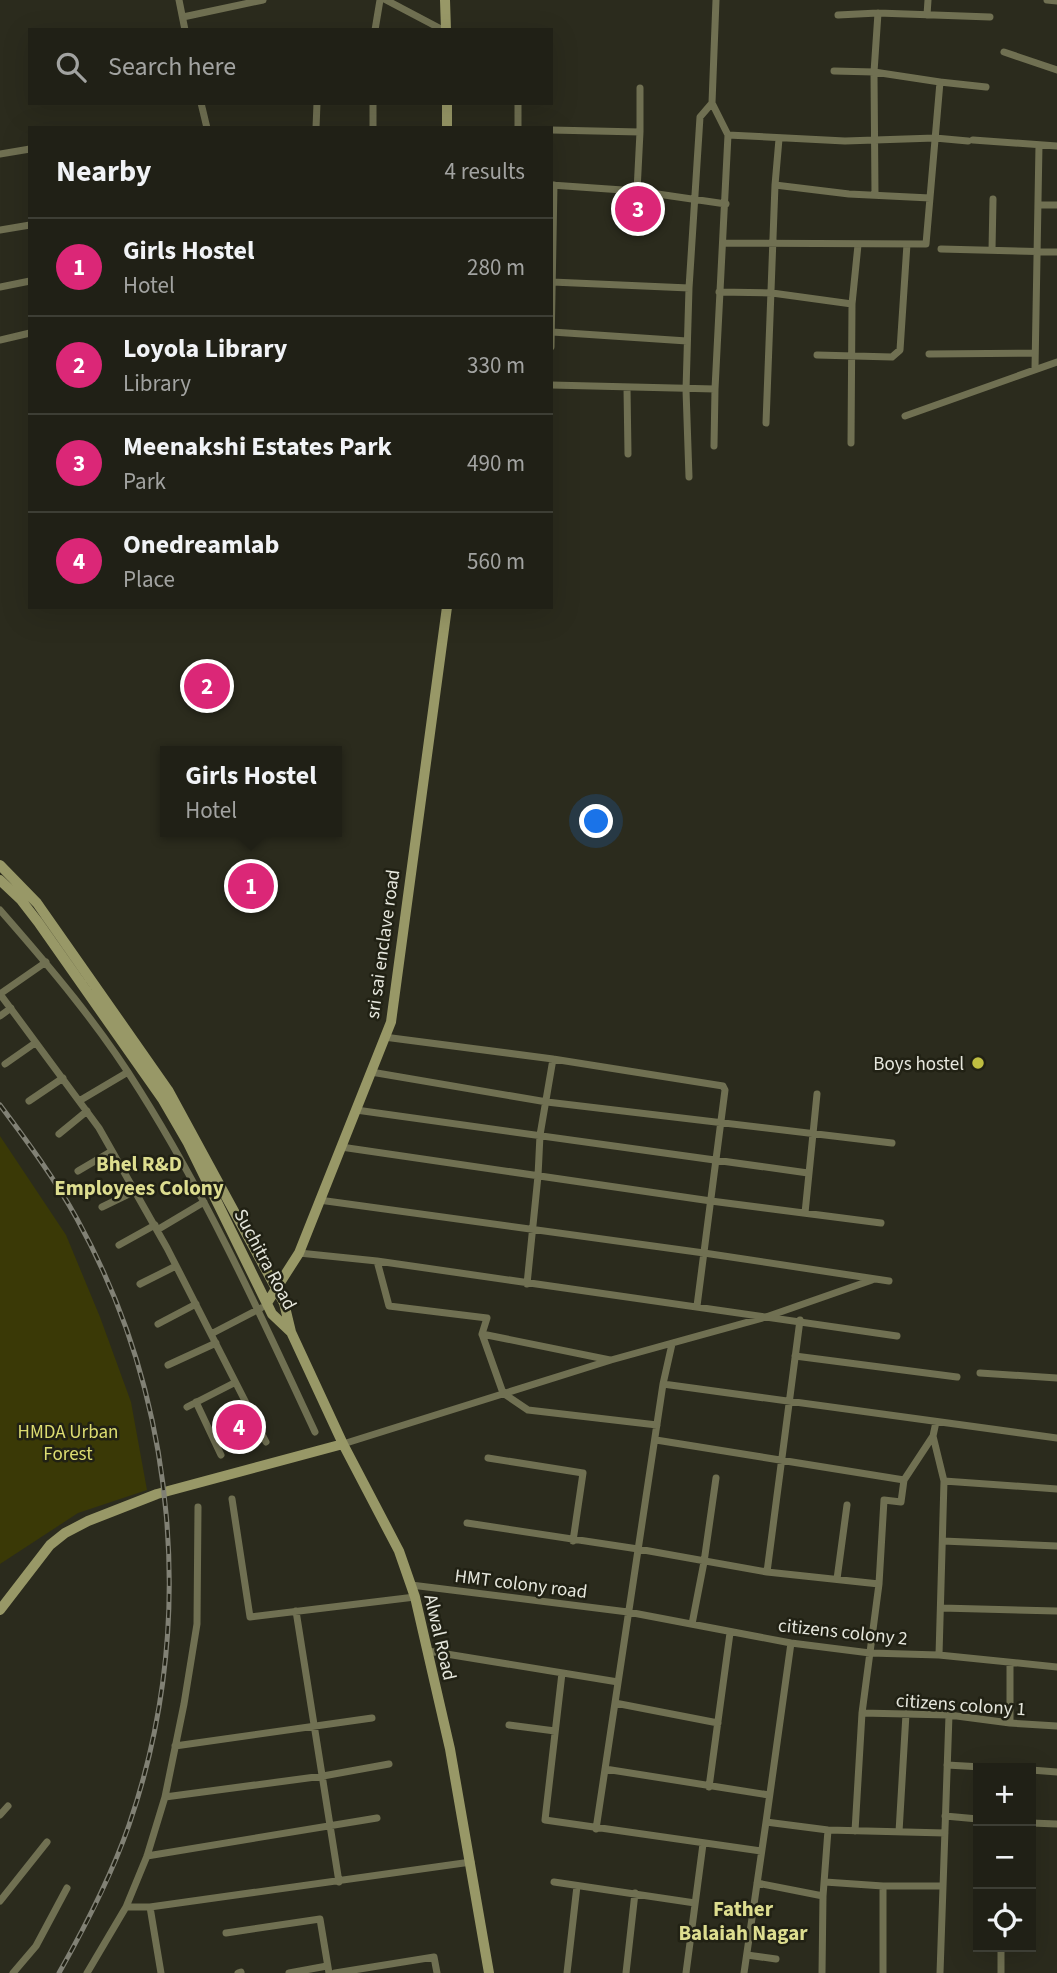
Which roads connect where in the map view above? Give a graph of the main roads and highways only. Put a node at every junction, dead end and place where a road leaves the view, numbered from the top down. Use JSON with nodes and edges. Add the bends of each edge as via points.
{"nodes":[{"id":1,"x":445,"y":0,"type":"edge"},
{"id":2,"x":445,"y":28,"type":"edge"},
{"id":3,"x":447,"y":105,"type":"edge"},
{"id":4,"x":447,"y":126,"type":"edge"},
{"id":5,"x":447,"y":609,"type":"edge"},
{"id":6,"x":0,"y":865,"type":"edge"},
{"id":7,"x":0,"y":880,"type":"edge"},
{"id":8,"x":277,"y":1289,"type":"junction"},
{"id":9,"x":262,"y":1307,"type":"junction"},
{"id":10,"x":291,"y":1332,"type":"junction"},
{"id":11,"x":343,"y":1444,"type":"junction"},
{"id":12,"x":0,"y":1610,"type":"edge"},
{"id":13,"x":489,"y":1973,"type":"edge"}],
"edges":[{"from":1,"to":2,"type":"main road"},
{"from":3,"to":4,"type":"main road"},
{"from":5,"to":8,"type":"main road","name":"sri sai enclave road","via":[[391,1022],[299,1253]]},
{"from":6,"to":8,"type":"main road","name":"Suchitra Road","via":[[37,903],[168,1090]]},
{"from":7,"to":9,"type":"main road","name":"Suchitra Road","via":[[38,922],[163,1100],[188,1143]]},
{"from":8,"to":9,"type":"main road","name":"sri sai enclave road"},
{"from":8,"to":10,"type":"main road","name":"Suchitra Road"},
{"from":9,"to":10,"type":"main road","name":"Suchitra Road"},
{"from":10,"to":11,"type":"main road","name":"Alwal Road"},
{"from":11,"to":12,"type":"main road","via":[[157,1494],[88,1521],[50,1545]]},
{"from":11,"to":13,"type":"main road","name":"Alwal Road","via":[[399,1551],[415,1597],[450,1749]]}]}
